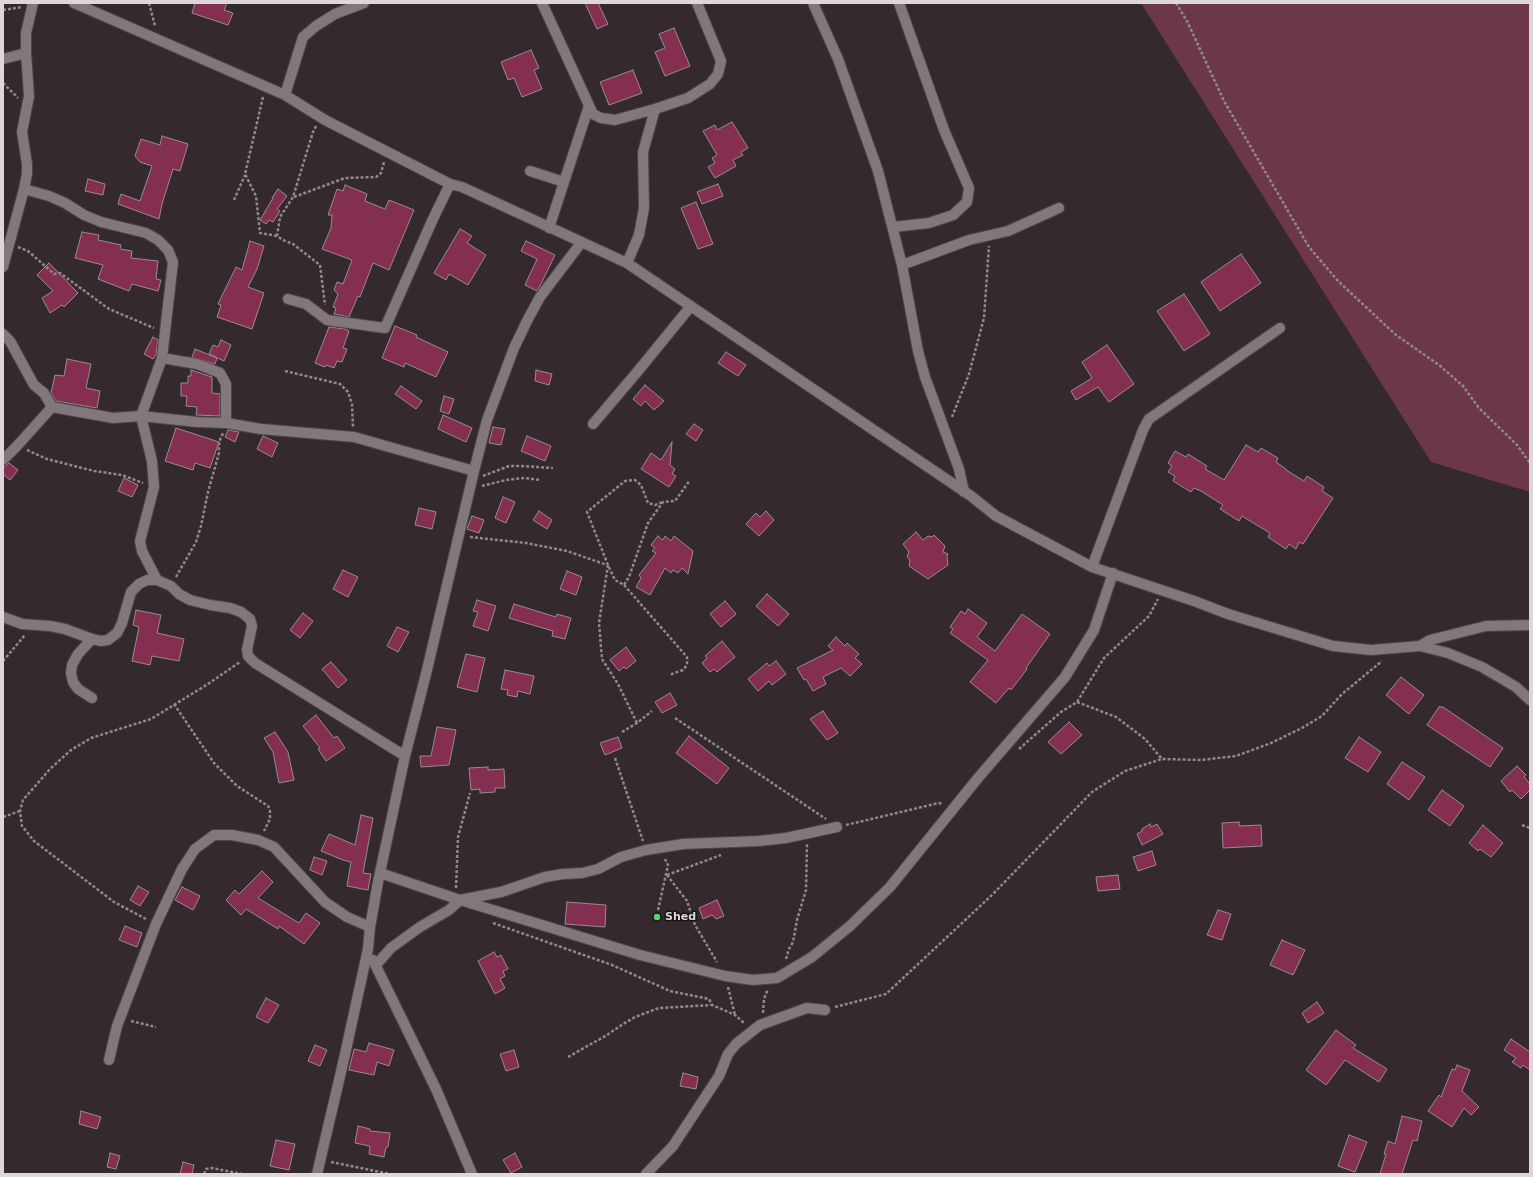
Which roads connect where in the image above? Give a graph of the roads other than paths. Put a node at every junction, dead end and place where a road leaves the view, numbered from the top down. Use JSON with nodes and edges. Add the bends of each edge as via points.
{"nodes":[{"id":1,"x":74,"y":3,"type":"edge"},
{"id":2,"x":364,"y":3,"type":"edge"},
{"id":3,"x":542,"y":3,"type":"edge"},
{"id":4,"x":697,"y":3,"type":"edge"},
{"id":5,"x":814,"y":3,"type":"edge"},
{"id":6,"x":899,"y":3,"type":"edge"},
{"id":7,"x":32,"y":4,"type":"edge"},
{"id":8,"x":26,"y":53,"type":"junction"},
{"id":9,"x":3,"y":59,"type":"edge"},
{"id":10,"x":285,"y":95,"type":"junction"},
{"id":11,"x":589,"y":106,"type":"junction"},
{"id":12,"x":655,"y":109,"type":"junction"},
{"id":13,"x":530,"y":171,"type":"dead end"},
{"id":14,"x":564,"y":182,"type":"junction"},
{"id":15,"x":450,"y":184,"type":"junction"},
{"id":16,"x":24,"y":189,"type":"junction"},
{"id":17,"x":1059,"y":208,"type":"dead end"},
{"id":18,"x":893,"y":227,"type":"junction"},
{"id":19,"x":549,"y":228,"type":"junction"},
{"id":20,"x":581,"y":243,"type":"junction"},
{"id":21,"x":627,"y":263,"type":"junction"},
{"id":22,"x":902,"y":265,"type":"junction"},
{"id":23,"x":3,"y":267,"type":"edge"},
{"id":24,"x":288,"y":299,"type":"dead end"},
{"id":25,"x":691,"y":306,"type":"junction"},
{"id":26,"x":1280,"y":328,"type":"dead end"},
{"id":27,"x":3,"y":334,"type":"edge"},
{"id":28,"x":162,"y":358,"type":"junction"},
{"id":29,"x":52,"y":407,"type":"junction"},
{"id":30,"x":141,"y":416,"type":"junction"},
{"id":31,"x":226,"y":423,"type":"junction"},
{"id":32,"x":592,"y":424,"type":"dead end"},
{"id":33,"x":3,"y":460,"type":"edge"},
{"id":34,"x":471,"y":480,"type":"junction"},
{"id":35,"x":964,"y":492,"type":"junction"},
{"id":36,"x":1092,"y":566,"type":"junction"},
{"id":37,"x":1113,"y":574,"type":"junction"},
{"id":38,"x":157,"y":580,"type":"junction"},
{"id":39,"x":3,"y":617,"type":"edge"},
{"id":40,"x":1530,"y":625,"type":"edge"},
{"id":41,"x":92,"y":639,"type":"junction"},
{"id":42,"x":1420,"y":646,"type":"junction"},
{"id":43,"x":92,"y":698,"type":"dead end"},
{"id":44,"x":1530,"y":700,"type":"edge"},
{"id":45,"x":405,"y":756,"type":"junction"},
{"id":46,"x":838,"y":827,"type":"road end"},
{"id":47,"x":380,"y":873,"type":"junction"},
{"id":48,"x":460,"y":900,"type":"junction"},
{"id":49,"x":370,"y":927,"type":"junction"},
{"id":50,"x":368,"y":949,"type":"junction"},
{"id":51,"x":376,"y":965,"type":"junction"},
{"id":52,"x":825,"y":1010,"type":"road end"},
{"id":53,"x":108,"y":1060,"type":"dead end"},
{"id":54,"x":317,"y":1174,"type":"edge"},
{"id":55,"x":472,"y":1174,"type":"edge"},
{"id":56,"x":646,"y":1174,"type":"edge"}],
"edges":[{"from":1,"to":10,"type":"street"},
{"from":2,"to":10,"type":"street","via":[[336,14],[303,37]]},
{"from":3,"to":11,"type":"street"},
{"from":4,"to":12,"type":"street","via":[[721,61],[718,74],[710,84],[688,98]]},
{"from":5,"to":18,"type":"street","via":[[838,59],[878,171]]},
{"from":6,"to":18,"type":"street","via":[[944,130],[969,188],[968,202],[953,215],[929,223]]},
{"from":7,"to":8,"type":"street","via":[[26,33]]},
{"from":8,"to":9,"type":"street"},
{"from":8,"to":16,"type":"street","via":[[28,96],[22,132],[27,164]]},
{"from":10,"to":15,"type":"street","via":[[325,120]]},
{"from":11,"to":12,"type":"street","via":[[593,114],[615,120]]},
{"from":11,"to":14,"type":"street"},
{"from":12,"to":21,"type":"street","via":[[643,152],[644,208],[639,235]]},
{"from":13,"to":14,"type":"street"},
{"from":14,"to":19,"type":"street"},
{"from":15,"to":19,"type":"street","via":[[462,187]]},
{"from":15,"to":24,"type":"street","via":[[385,328],[327,320],[306,304]]},
{"from":16,"to":23,"type":"street"},
{"from":16,"to":28,"type":"street","via":[[49,196],[101,222],[146,233],[168,250],[173,262]]},
{"from":17,"to":22,"type":"street","via":[[1008,230],[969,240]]},
{"from":18,"to":22,"type":"street"},
{"from":19,"to":20,"type":"street"},
{"from":20,"to":21,"type":"street"},
{"from":20,"to":34,"type":"street","via":[[540,297],[514,348],[487,420]]},
{"from":21,"to":25,"type":"street"},
{"from":22,"to":35,"type":"street","via":[[922,364],[934,405],[959,469]]},
{"from":25,"to":32,"type":"street"},
{"from":25,"to":35,"type":"street"},
{"from":26,"to":36,"type":"street","via":[[1149,419]]},
{"from":27,"to":29,"type":"street","via":[[10,341],[34,385],[44,393]]},
{"from":28,"to":30,"type":"street"},
{"from":28,"to":31,"type":"street","via":[[197,364],[220,373],[226,384]]},
{"from":29,"to":30,"type":"street","via":[[113,418]]},
{"from":29,"to":33,"type":"street"},
{"from":30,"to":31,"type":"street"},
{"from":30,"to":38,"type":"street","via":[[152,461],[154,487],[140,541],[142,551]]},
{"from":31,"to":34,"type":"street","via":[[260,429],[354,437]]},
{"from":34,"to":45,"type":"street"},
{"from":35,"to":36,"type":"street","via":[[996,516]]},
{"from":36,"to":37,"type":"street"},
{"from":37,"to":42,"type":"street","via":[[1228,614],[1333,646],[1372,650]]},
{"from":37,"to":48,"type":"street","via":[[1094,630],[1065,677],[978,778],[890,888],[812,957],[777,978],[753,980],[725,976],[640,955]]},
{"from":38,"to":41,"type":"street","via":[[147,580],[131,592],[117,633],[108,640]]},
{"from":38,"to":45,"type":"street","via":[[171,586],[178,594],[190,600],[241,612],[250,619],[252,626],[248,656],[265,670]]},
{"from":39,"to":41,"type":"street","via":[[22,624],[65,629]]},
{"from":40,"to":42,"type":"street","via":[[1486,626],[1430,640]]},
{"from":41,"to":43,"type":"street","via":[[78,654],[72,664],[71,673],[78,690]]},
{"from":42,"to":44,"type":"street","via":[[1448,652],[1476,665],[1516,687]]},
{"from":45,"to":47,"type":"street"},
{"from":46,"to":48,"type":"street","via":[[786,838],[683,844],[646,850],[621,857],[598,869],[545,877],[501,892]]},
{"from":47,"to":48,"type":"street"},
{"from":47,"to":49,"type":"street"},
{"from":48,"to":51,"type":"street","via":[[391,948]]},
{"from":49,"to":50,"type":"street"},
{"from":49,"to":53,"type":"street","via":[[347,917],[325,902],[274,847],[232,834],[214,835],[196,849],[182,869],[156,924],[120,1018]]},
{"from":50,"to":51,"type":"street"},
{"from":50,"to":54,"type":"street"},
{"from":51,"to":55,"type":"street","via":[[436,1089]]},
{"from":52,"to":56,"type":"street","via":[[807,1008],[760,1025],[736,1044],[719,1076],[673,1146]]}]}
